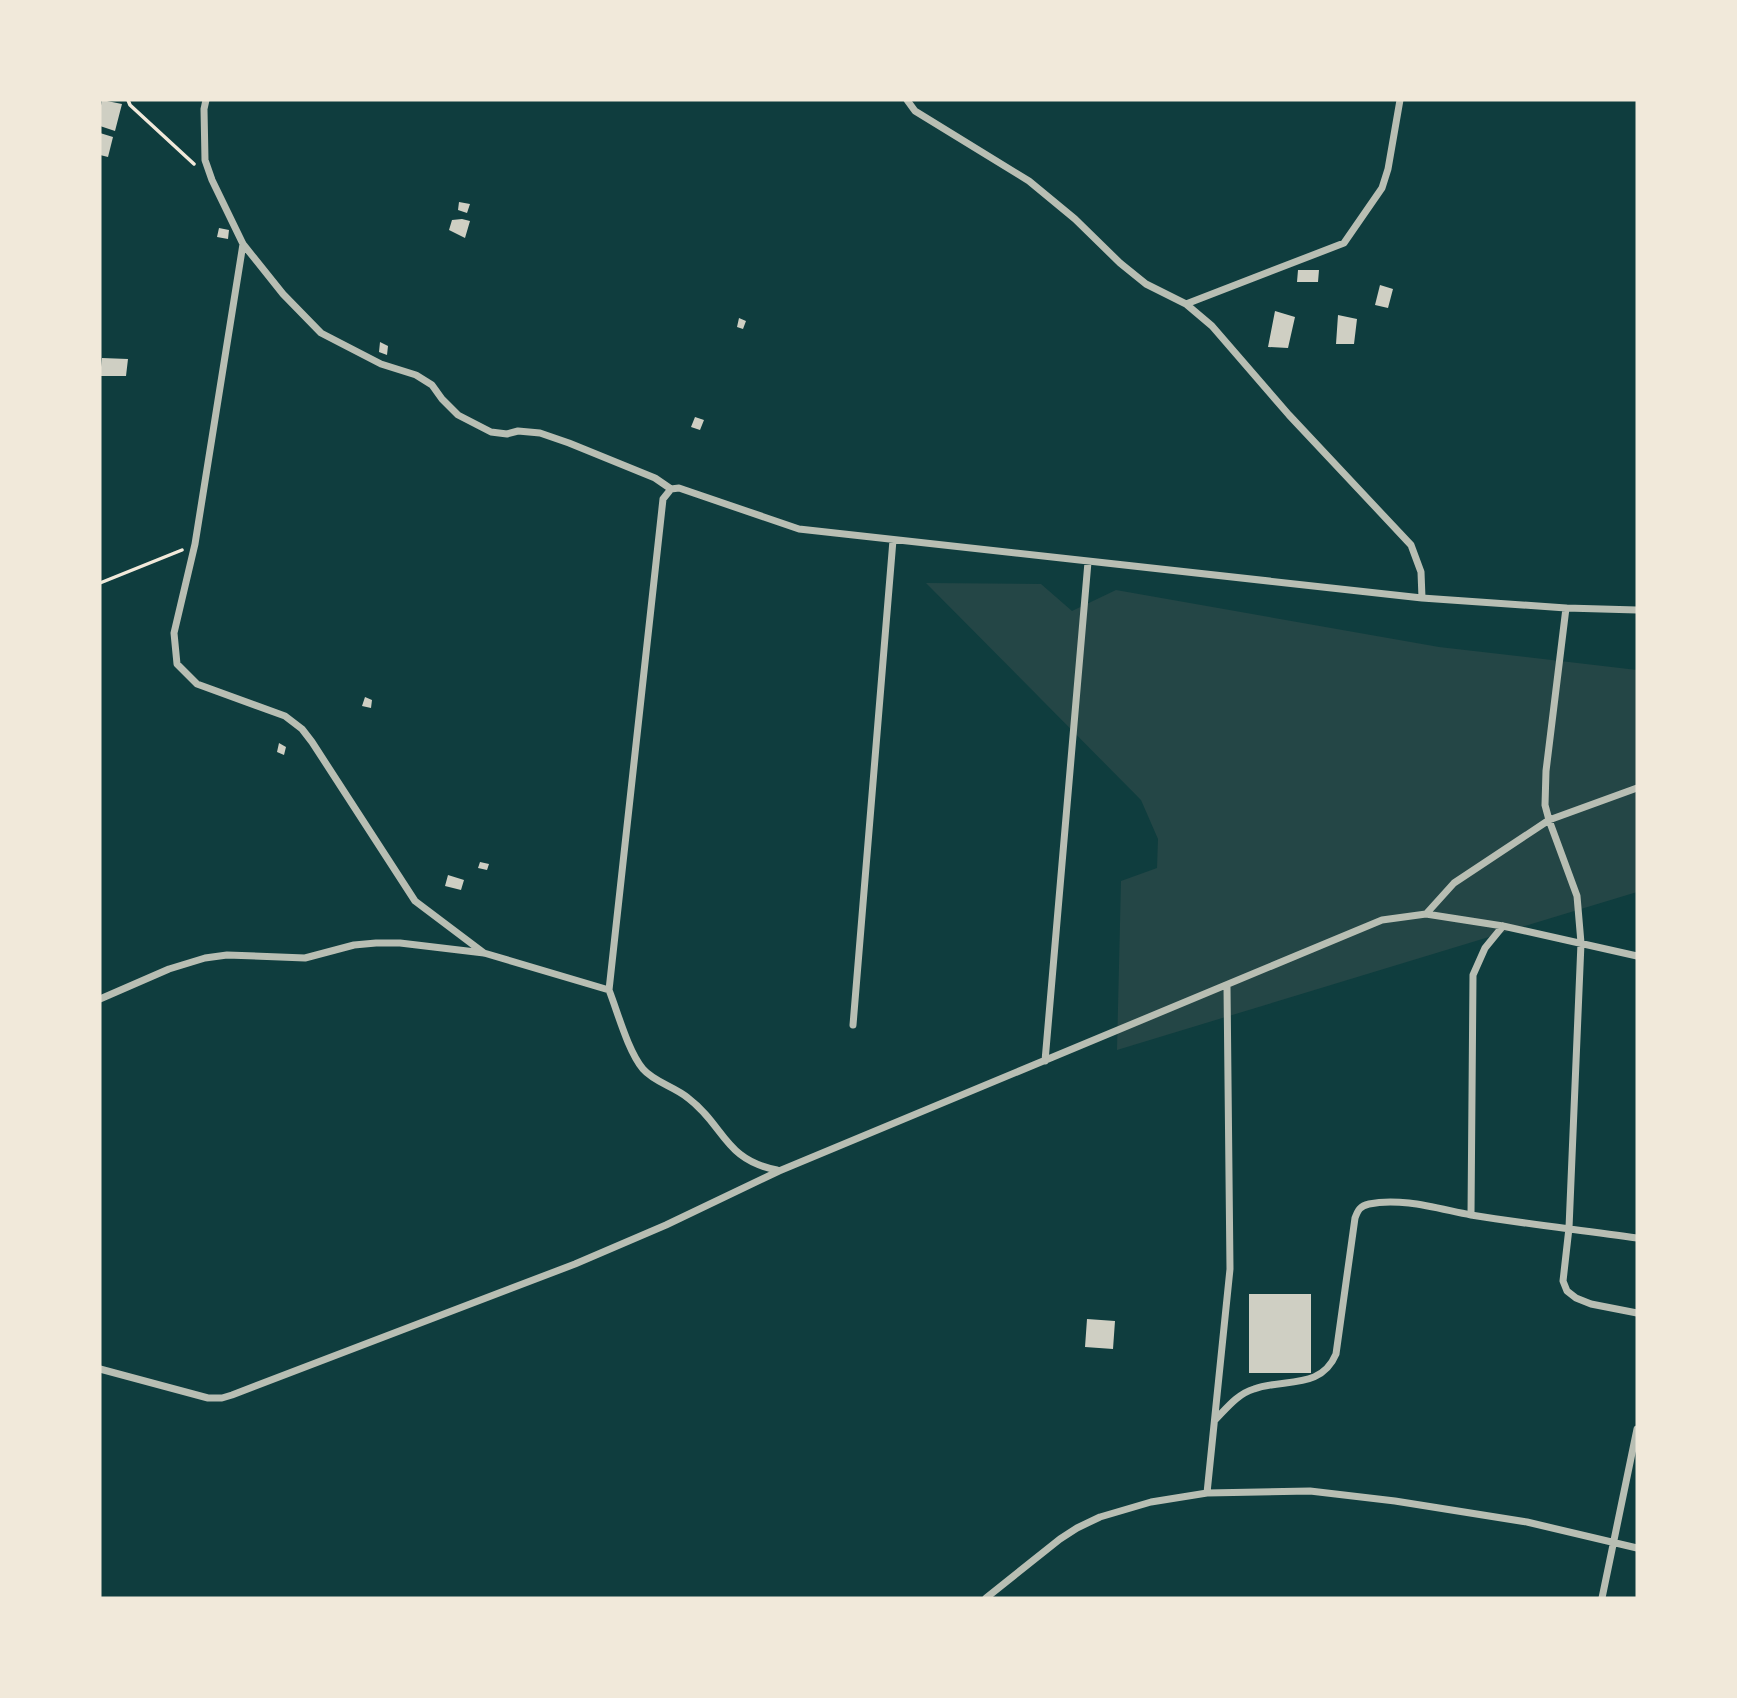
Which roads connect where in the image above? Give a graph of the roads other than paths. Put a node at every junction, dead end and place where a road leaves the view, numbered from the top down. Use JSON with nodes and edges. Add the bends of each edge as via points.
{"nodes":[{"id":1,"x":206,"y":100,"type":"edge"},
{"id":2,"x":907,"y":100,"type":"edge"},
{"id":3,"x":1400,"y":100,"type":"edge"},
{"id":4,"x":243,"y":244,"type":"junction"},
{"id":5,"x":1186,"y":304,"type":"junction"},
{"id":6,"x":671,"y":489,"type":"junction"},
{"id":7,"x":892,"y":540,"type":"junction"},
{"id":8,"x":1088,"y":562,"type":"junction"},
{"id":9,"x":1422,"y":598,"type":"junction"},
{"id":10,"x":1566,"y":608,"type":"junction"},
{"id":11,"x":1637,"y":610,"type":"edge"},
{"id":12,"x":1637,"y":788,"type":"edge"},
{"id":13,"x":1549,"y":820,"type":"junction"},
{"id":14,"x":1426,"y":914,"type":"junction"},
{"id":15,"x":1503,"y":926,"type":"junction"},
{"id":16,"x":1581,"y":943,"type":"junction"},
{"id":17,"x":484,"y":954,"type":"junction"},
{"id":18,"x":1637,"y":956,"type":"edge"},
{"id":19,"x":1227,"y":986,"type":"junction"},
{"id":20,"x":609,"y":990,"type":"junction"},
{"id":21,"x":100,"y":999,"type":"edge"},
{"id":22,"x":853,"y":1025,"type":"dead end"},
{"id":23,"x":1045,"y":1061,"type":"junction"},
{"id":24,"x":779,"y":1171,"type":"junction"},
{"id":25,"x":1471,"y":1215,"type":"junction"},
{"id":26,"x":1569,"y":1228,"type":"junction"},
{"id":27,"x":1637,"y":1238,"type":"edge"},
{"id":28,"x":1637,"y":1313,"type":"edge"},
{"id":29,"x":100,"y":1369,"type":"edge"},
{"id":30,"x":1214,"y":1420,"type":"junction"},
{"id":31,"x":1637,"y":1429,"type":"edge"},
{"id":32,"x":1207,"y":1493,"type":"junction"},
{"id":33,"x":1614,"y":1542,"type":"junction"},
{"id":34,"x":1637,"y":1548,"type":"edge"},
{"id":35,"x":986,"y":1598,"type":"edge"},
{"id":36,"x":1602,"y":1598,"type":"edge"}],
"edges":[{"from":1,"to":4,"type":"street","via":[[205,160]]},
{"from":2,"to":5,"type":"street","via":[[915,111],[1028,181],[1146,284]]},
{"from":3,"to":5,"type":"street","via":[[1382,188],[1344,243]]},
{"from":4,"to":6,"type":"street","via":[[321,333],[381,364],[416,375],[432,385],[458,415],[491,432],[540,433],[569,443]]},
{"from":4,"to":17,"type":"street","via":[[195,544],[174,633],[177,664],[197,684],[285,716],[302,729],[415,901]]},
{"from":5,"to":9,"type":"street","via":[[1212,326],[1411,545],[1421,572]]},
{"from":6,"to":7,"type":"street","via":[[799,529]]},
{"from":6,"to":20,"type":"street","via":[[663,499]]},
{"from":7,"to":8,"type":"street"},
{"from":7,"to":22,"type":"street"},
{"from":8,"to":9,"type":"street"},
{"from":8,"to":23,"type":"street"},
{"from":9,"to":10,"type":"street"},
{"from":10,"to":11,"type":"street"},
{"from":10,"to":13,"type":"street","via":[[1546,771]]},
{"from":12,"to":13,"type":"street"},
{"from":13,"to":14,"type":"street","via":[[1454,883]]},
{"from":13,"to":16,"type":"street","via":[[1577,896]]},
{"from":14,"to":15,"type":"street"},
{"from":14,"to":19,"type":"street","via":[[1382,920]]},
{"from":15,"to":16,"type":"street"},
{"from":15,"to":25,"type":"street","via":[[1485,948],[1473,975]]},
{"from":16,"to":18,"type":"street"},
{"from":16,"to":26,"type":"street"},
{"from":17,"to":20,"type":"street"},
{"from":17,"to":21,"type":"street","via":[[376,943],[305,958],[205,958]]},
{"from":19,"to":23,"type":"street"},
{"from":19,"to":30,"type":"street","via":[[1230,1269]]},
{"from":20,"to":24,"type":"street","via":[[641,1067],[692,1101],[734,1151]]},
{"from":23,"to":24,"type":"street"},
{"from":24,"to":29,"type":"street","via":[[575,1264],[222,1398],[191,1395]]},
{"from":25,"to":26,"type":"street"},
{"from":25,"to":30,"type":"street","via":[[1407,1203],[1380,1203],[1358,1210],[1333,1361],[1316,1377],[1246,1392]]},
{"from":26,"to":27,"type":"street"},
{"from":26,"to":28,"type":"street","via":[[1563,1280],[1567,1291],[1591,1304]]},
{"from":30,"to":32,"type":"street"},
{"from":31,"to":33,"type":"street"},
{"from":32,"to":33,"type":"street","via":[[1310,1491],[1395,1501],[1527,1522]]},
{"from":32,"to":35,"type":"street","via":[[1100,1517],[1060,1539]]},
{"from":33,"to":34,"type":"street"},
{"from":33,"to":36,"type":"street"}]}
